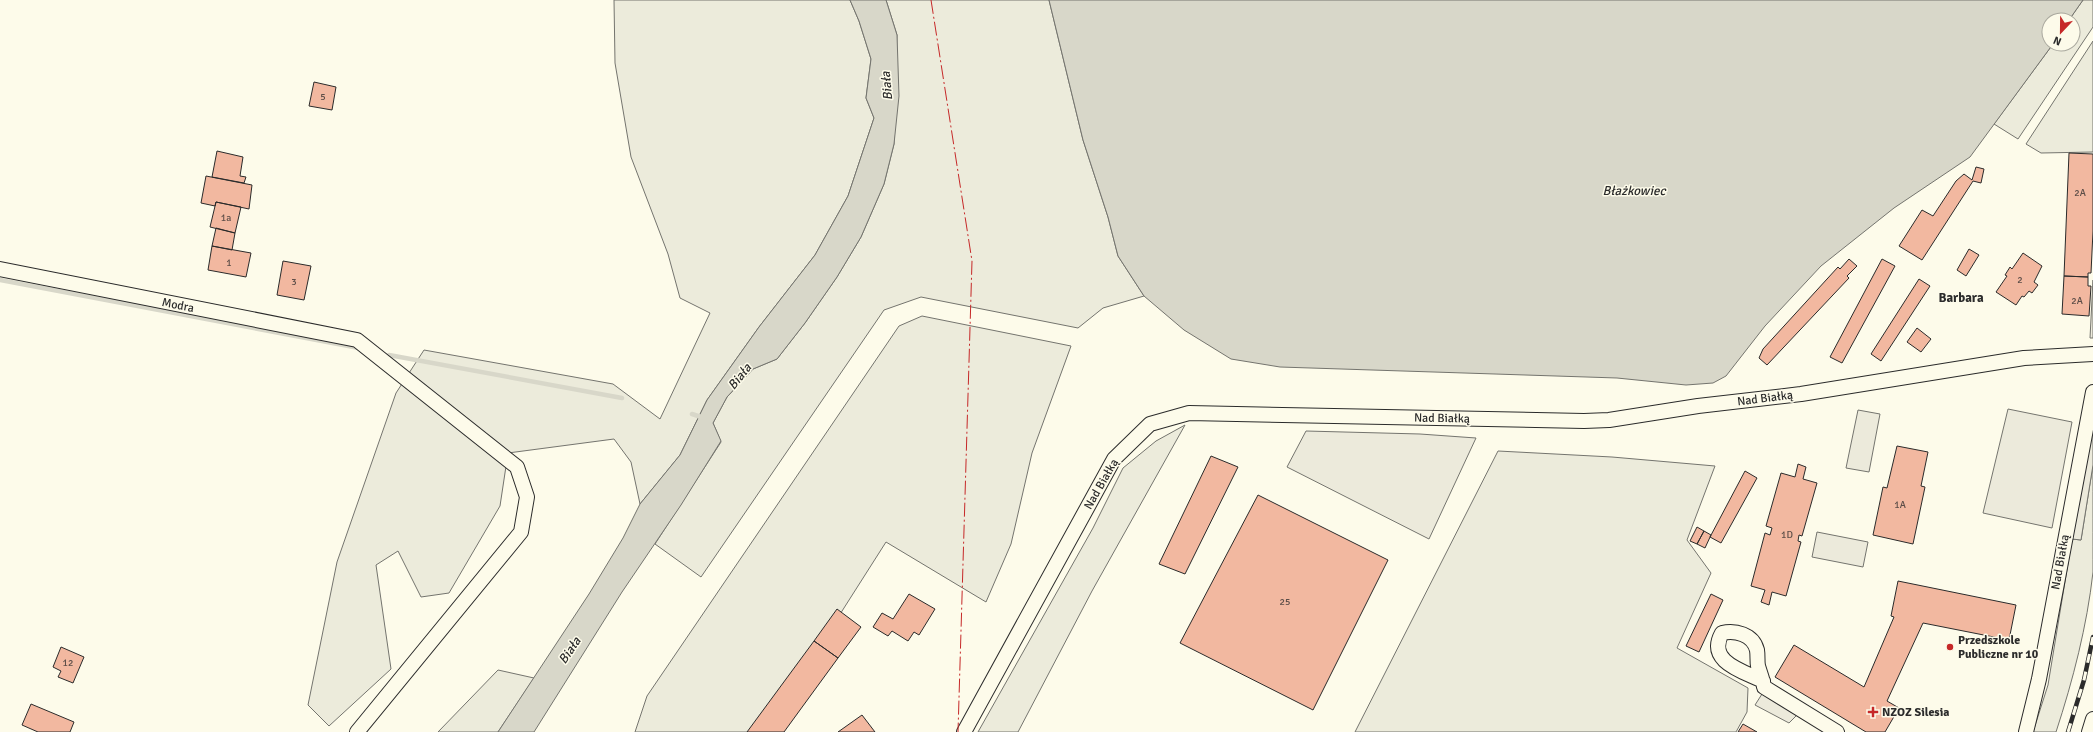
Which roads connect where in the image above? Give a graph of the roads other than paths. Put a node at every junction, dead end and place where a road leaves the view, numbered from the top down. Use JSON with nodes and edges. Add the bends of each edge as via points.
{"nodes":[{"id":1,"x":0,"y":269,"type":"edge"},
{"id":2,"x":2093,"y":354,"type":"edge"},
{"id":3,"x":2093,"y":392,"type":"edge"},
{"id":4,"x":1763,"y":681,"type":"dead end"},
{"id":5,"x":2093,"y":719,"type":"edge"},
{"id":6,"x":357,"y":732,"type":"edge"},
{"id":7,"x":964,"y":732,"type":"edge"},
{"id":8,"x":1837,"y":732,"type":"edge"},
{"id":9,"x":2026,"y":732,"type":"edge"},
{"id":10,"x":2089,"y":732,"type":"edge"}],
"edges":[{"from":1,"to":6,"type":"street","name":"Modra","via":[[356,340],[517,467],[527,497],[521,532]]},
{"from":2,"to":7,"type":"street","name":"Nad Białką","via":[[2024,358],[1801,394],[1609,420],[1189,413],[1150,424],[1114,459]]},
{"from":3,"to":9,"type":"street","name":"Nad Białką","via":[[2039,680]]},
{"from":4,"to":8,"type":"street","via":[[1764,687]]},
{"from":5,"to":10,"type":"street"}]}
